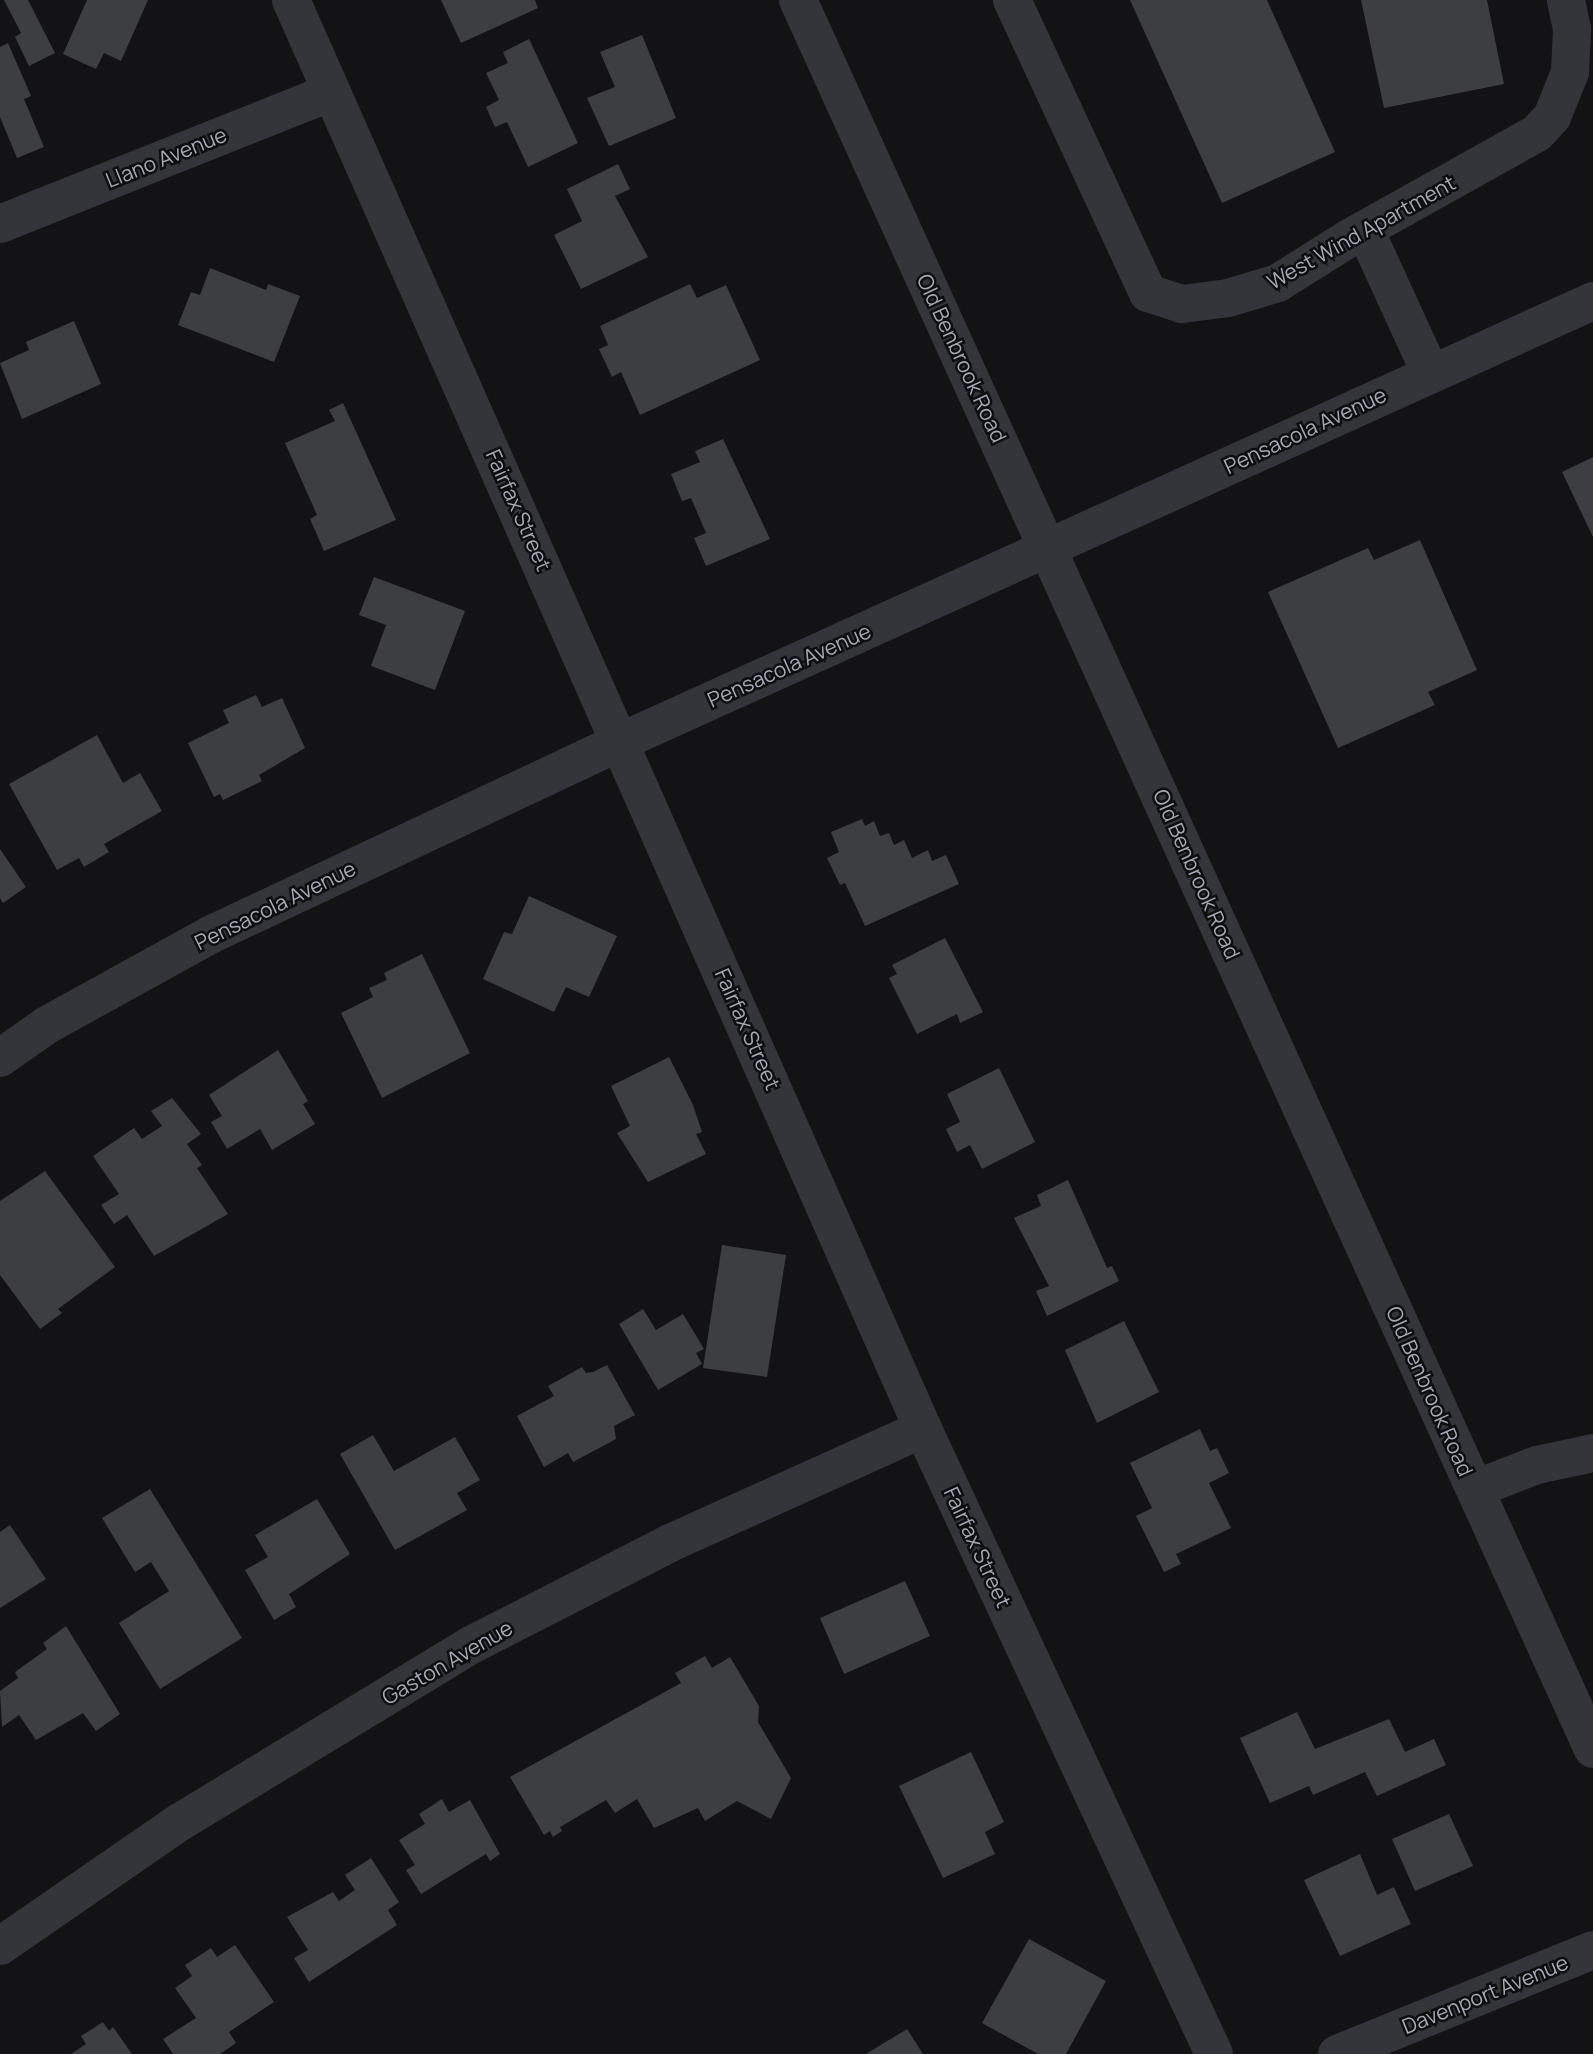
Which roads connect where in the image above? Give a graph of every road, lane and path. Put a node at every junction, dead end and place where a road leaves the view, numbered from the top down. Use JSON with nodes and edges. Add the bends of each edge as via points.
{"nodes":[{"id":1,"x":291,"y":0,"type":"edge"},
{"id":2,"x":798,"y":0,"type":"edge"},
{"id":3,"x":1012,"y":0,"type":"edge"},
{"id":4,"x":1566,"y":0,"type":"edge"},
{"id":5,"x":332,"y":92,"type":"junction"},
{"id":6,"x":0,"y":224,"type":"edge"},
{"id":7,"x":1365,"y":230,"type":"junction"},
{"id":8,"x":1593,"y":301,"type":"edge"},
{"id":9,"x":1430,"y":372,"type":"junction"},
{"id":10,"x":1049,"y":548,"type":"junction"},
{"id":11,"x":622,"y":741,"type":"junction"},
{"id":12,"x":0,"y":1058,"type":"edge"},
{"id":13,"x":923,"y":1429,"type":"junction"},
{"id":14,"x":1593,"y":1452,"type":"edge"},
{"id":15,"x":1475,"y":1489,"type":"junction"},
{"id":16,"x":1593,"y":1749,"type":"edge"},
{"id":17,"x":0,"y":1946,"type":"edge"},
{"id":18,"x":1593,"y":1950,"type":"edge"},
{"id":19,"x":1213,"y":2054,"type":"edge"},
{"id":20,"x":1338,"y":2054,"type":"edge"}],
"edges":[{"from":1,"to":5,"type":"street","name":"Fairfax Street"},
{"from":2,"to":10,"type":"street","name":"Old Benbrook Road"},
{"from":3,"to":7,"type":"street","name":"West Wind Apartment","via":[[1148,293],[1182,304],[1228,298],[1278,283]]},
{"from":4,"to":7,"type":"street","name":"West Wind Apartment","via":[[1572,29],[1570,72],[1552,117],[1536,133]]},
{"from":5,"to":6,"type":"street","name":"Llano Avenue"},
{"from":5,"to":11,"type":"street","name":"Fairfax Street"},
{"from":7,"to":9,"type":"street"},
{"from":8,"to":9,"type":"street","name":"Pensacola Avenue"},
{"from":9,"to":10,"type":"street","name":"Pensacola Avenue"},
{"from":10,"to":11,"type":"street","name":"Pensacola Avenue"},
{"from":10,"to":15,"type":"street","name":"Old Benbrook Road"},
{"from":11,"to":12,"type":"street","name":"Pensacola Avenue","via":[[209,935],[47,1025]]},
{"from":11,"to":13,"type":"street","name":"Fairfax Street"},
{"from":13,"to":17,"type":"street","name":"Gaston Avenue","via":[[668,1544],[473,1644],[180,1822]]},
{"from":13,"to":19,"type":"street","name":"Fairfax Street"},
{"from":14,"to":15,"type":"street","via":[[1537,1465]]},
{"from":15,"to":16,"type":"street","name":"Old Benbrook Road"},
{"from":18,"to":20,"type":"street","name":"Davenport Avenue"}]}
